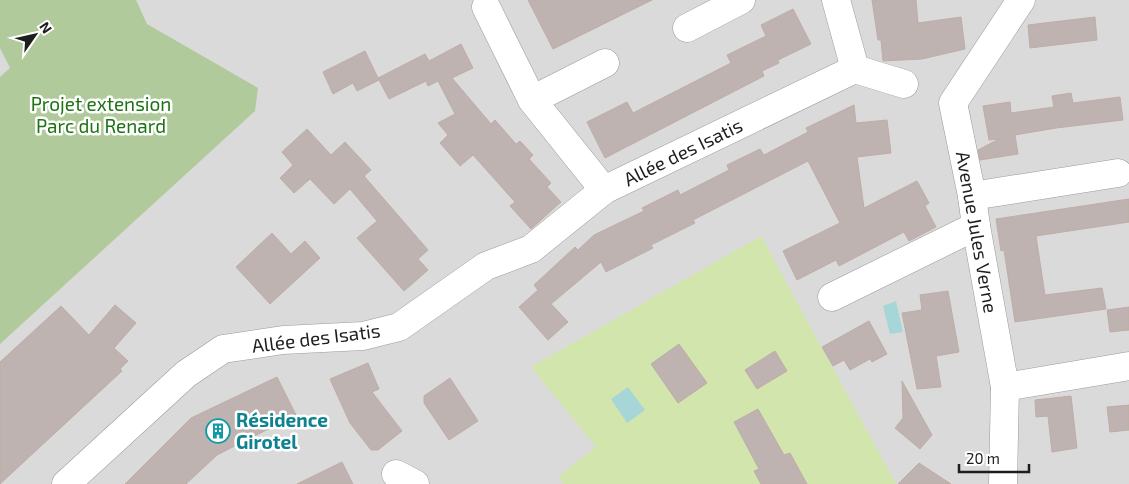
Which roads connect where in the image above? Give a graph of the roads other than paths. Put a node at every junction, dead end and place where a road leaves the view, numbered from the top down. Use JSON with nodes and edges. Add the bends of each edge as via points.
{"nodes":[{"id":1,"x":741,"y":0,"type":"edge"},
{"id":2,"x":836,"y":0,"type":"edge"},
{"id":3,"x":1021,"y":0,"type":"edge"},
{"id":4,"x":486,"y":7,"type":"dead end"},
{"id":5,"x":687,"y":28,"type":"dead end"},
{"id":6,"x":605,"y":63,"type":"dead end"},
{"id":7,"x":855,"y":69,"type":"junction"},
{"id":8,"x":904,"y":84,"type":"dead end"},
{"id":9,"x":532,"y":100,"type":"junction"},
{"id":10,"x":1118,"y":173,"type":"dead end"},
{"id":11,"x":604,"y":190,"type":"junction"},
{"id":12,"x":972,"y":196,"type":"junction"},
{"id":13,"x":976,"y":226,"type":"junction"},
{"id":14,"x":832,"y":297,"type":"dead end"},
{"id":15,"x":1129,"y":366,"type":"edge"},
{"id":16,"x":1005,"y":387,"type":"junction"},
{"id":17,"x":66,"y":484,"type":"edge"},
{"id":18,"x":1003,"y":484,"type":"edge"}],
"edges":[{"from":1,"to":5,"type":"street"},
{"from":2,"to":7,"type":"street"},
{"from":3,"to":12,"type":"street","name":"Avenue Jules Verne","via":[[953,103]]},
{"from":4,"to":9,"type":"street"},
{"from":6,"to":9,"type":"street"},
{"from":7,"to":8,"type":"street"},
{"from":7,"to":11,"type":"street","name":"Allée des Isatis"},
{"from":9,"to":11,"type":"street"},
{"from":10,"to":12,"type":"street"},
{"from":11,"to":17,"type":"street","name":"Allée des Isatis","via":[[531,249],[486,266],[399,327],[363,336],[283,340],[223,349],[186,374]]},
{"from":12,"to":13,"type":"street","name":"Avenue Jules Verne"},
{"from":13,"to":14,"type":"street"},
{"from":13,"to":16,"type":"street","name":"Avenue Jules Verne"},
{"from":15,"to":16,"type":"street"},
{"from":16,"to":18,"type":"street","name":"Avenue Jules Verne"}]}
